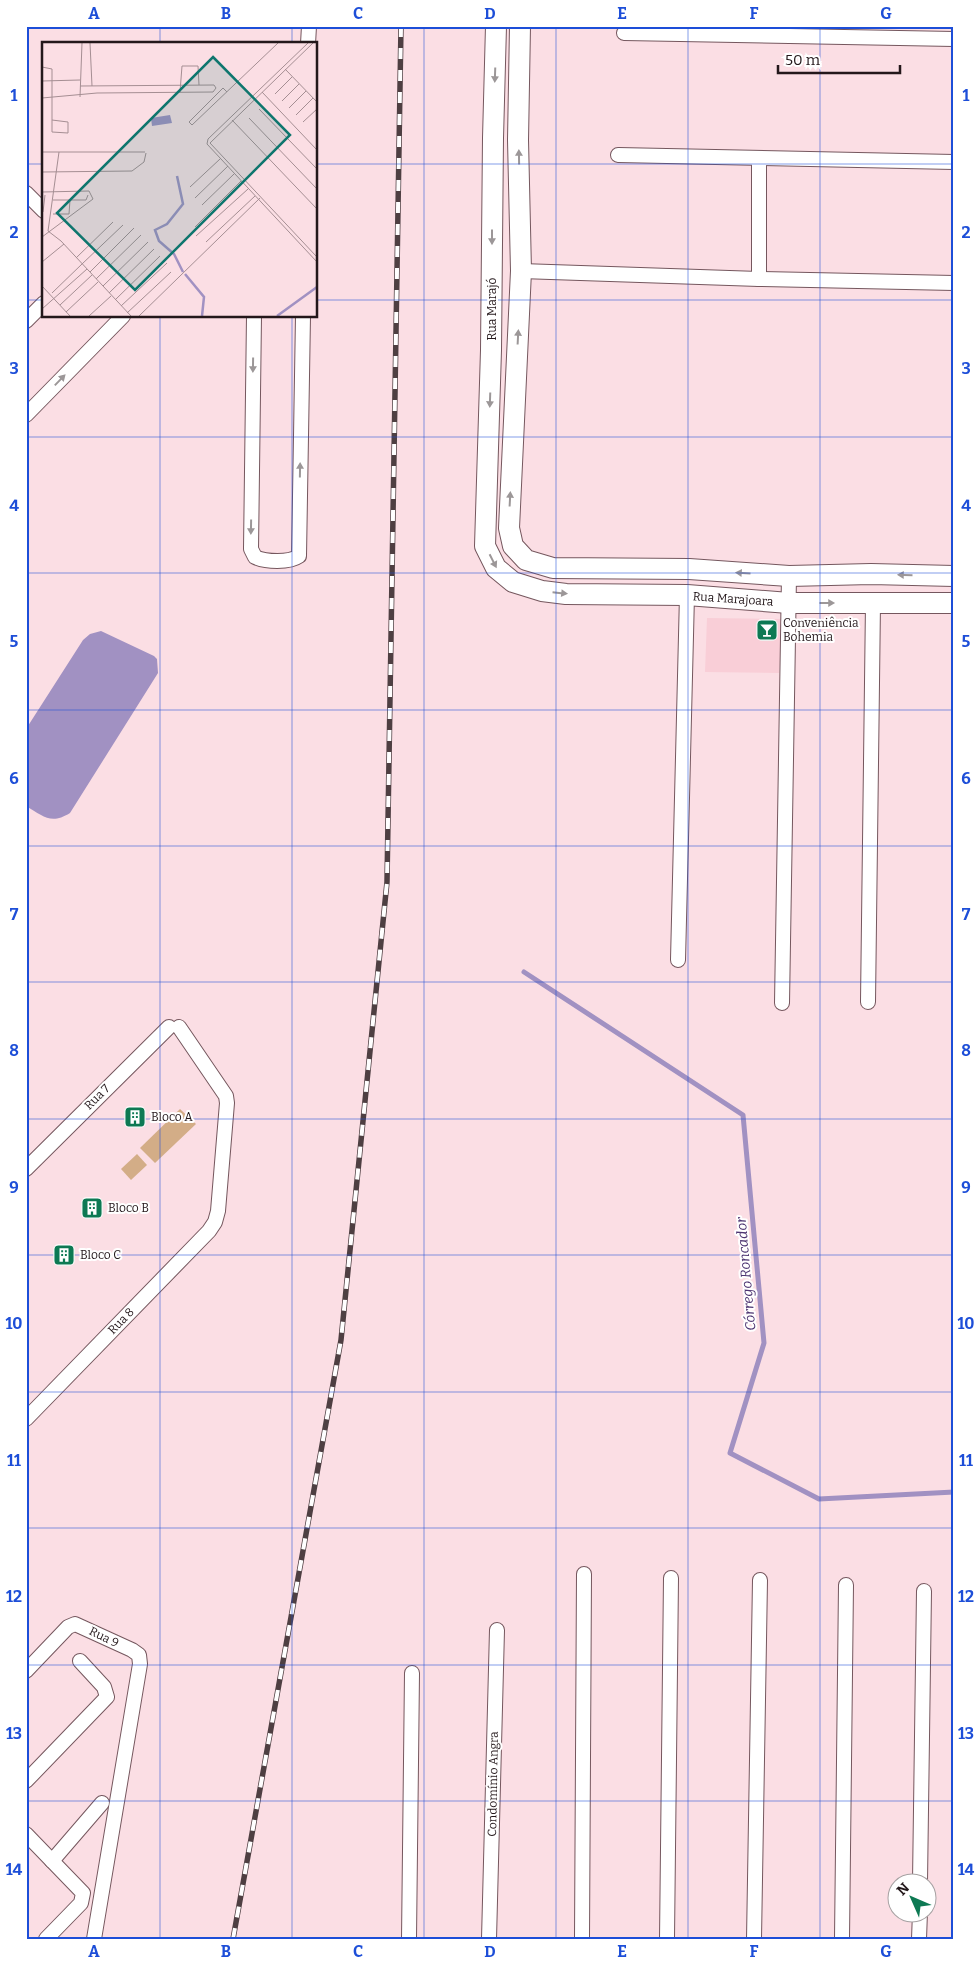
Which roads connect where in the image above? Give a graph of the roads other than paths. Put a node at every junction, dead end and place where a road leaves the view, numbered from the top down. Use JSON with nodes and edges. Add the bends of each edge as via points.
{"nodes":[{"id":1,"x":309,"y":26,"type":"edge"},
{"id":2,"x":496,"y":26,"type":"edge"},
{"id":3,"x":520,"y":26,"type":"edge"},
{"id":4,"x":766,"y":31,"type":"edge"},
{"id":5,"x":624,"y":33,"type":"dead end"},
{"id":6,"x":954,"y":39,"type":"edge"},
{"id":7,"x":308,"y":42,"type":"edge"},
{"id":8,"x":618,"y":155,"type":"dead end"},
{"id":9,"x":759,"y":158,"type":"junction"},
{"id":10,"x":954,"y":162,"type":"edge"},
{"id":11,"x":492,"y":189,"type":"junction"},
{"id":12,"x":519,"y":190,"type":"junction"},
{"id":13,"x":26,"y":193,"type":"edge"},
{"id":14,"x":42,"y":208,"type":"edge"},
{"id":15,"x":521,"y":271,"type":"junction"},
{"id":16,"x":759,"y":279,"type":"junction"},
{"id":17,"x":954,"y":283,"type":"edge"},
{"id":18,"x":42,"y":305,"type":"edge"},
{"id":19,"x":121,"y":318,"type":"edge"},
{"id":20,"x":254,"y":318,"type":"edge"},
{"id":21,"x":303,"y":318,"type":"edge"},
{"id":22,"x":26,"y":321,"type":"edge"},
{"id":23,"x":26,"y":415,"type":"edge"},
{"id":24,"x":526,"y":560,"type":"junction"},
{"id":25,"x":789,"y":576,"type":"junction"},
{"id":26,"x":954,"y":576,"type":"edge"},
{"id":27,"x":513,"y":582,"type":"junction"},
{"id":28,"x":686,"y":595,"type":"junction"},
{"id":29,"x":790,"y":603,"type":"junction"},
{"id":30,"x":873,"y":603,"type":"junction"},
{"id":31,"x":954,"y":603,"type":"edge"},
{"id":32,"x":678,"y":960,"type":"dead end"},
{"id":33,"x":868,"y":1002,"type":"dead end"},
{"id":34,"x":782,"y":1003,"type":"dead end"},
{"id":35,"x":26,"y":1169,"type":"edge"},
{"id":36,"x":215,"y":1222,"type":"joint"},
{"id":37,"x":26,"y":1419,"type":"edge"},
{"id":38,"x":584,"y":1574,"type":"dead end"},
{"id":39,"x":671,"y":1578,"type":"dead end"},
{"id":40,"x":760,"y":1580,"type":"dead end"},
{"id":41,"x":846,"y":1585,"type":"dead end"},
{"id":42,"x":924,"y":1591,"type":"dead end"},
{"id":43,"x":497,"y":1630,"type":"dead end"},
{"id":44,"x":80,"y":1661,"type":"dead end"},
{"id":45,"x":26,"y":1671,"type":"edge"},
{"id":46,"x":412,"y":1673,"type":"dead end"},
{"id":47,"x":26,"y":1781,"type":"edge"},
{"id":48,"x":102,"y":1803,"type":"dead end"},
{"id":49,"x":26,"y":1834,"type":"edge"},
{"id":50,"x":52,"y":1861,"type":"junction"},
{"id":51,"x":920,"y":1872,"type":"edge"},
{"id":52,"x":920,"y":1922,"type":"edge"},
{"id":53,"x":46,"y":1939,"type":"edge"},
{"id":54,"x":94,"y":1939,"type":"edge"},
{"id":55,"x":409,"y":1939,"type":"edge"},
{"id":56,"x":490,"y":1939,"type":"edge"},
{"id":57,"x":582,"y":1939,"type":"edge"},
{"id":58,"x":668,"y":1939,"type":"edge"},
{"id":59,"x":754,"y":1939,"type":"edge"},
{"id":60,"x":842,"y":1939,"type":"edge"},
{"id":61,"x":919,"y":1939,"type":"edge"}],
"edges":[{"from":1,"to":7,"type":"street"},
{"from":2,"to":11,"type":"street","name":"Rua Marajó","one_way":true},
{"from":12,"to":3,"type":"street","name":"Rua Marajó","one_way":true},
{"from":4,"to":5,"type":"street"},
{"from":4,"to":6,"type":"street"},
{"from":8,"to":9,"type":"street"},
{"from":9,"to":10,"type":"street"},
{"from":9,"to":16,"type":"street"},
{"from":11,"to":12,"type":"street"},
{"from":11,"to":27,"type":"street","name":"Rua Marajó","one_way":true,"via":[[485,546],[496,568]]},
{"from":12,"to":15,"type":"street","name":"Rua Marajó"},
{"from":13,"to":14,"type":"street"},
{"from":15,"to":16,"type":"street"},
{"from":24,"to":15,"type":"street","name":"Rua Marajó","one_way":true,"via":[[513,546],[509,528]]},
{"from":16,"to":17,"type":"street"},
{"from":18,"to":22,"type":"street"},
{"from":23,"to":19,"type":"street","one_way":true},
{"from":20,"to":21,"type":"street","one_way":true,"via":[[251,549],[255,557],[262,560],[299,556]]},
{"from":25,"to":24,"type":"street","one_way":true,"via":[[689,569],[553,568]]},
{"from":24,"to":27,"type":"street"},
{"from":26,"to":25,"type":"street","one_way":true},
{"from":25,"to":29,"type":"street"},
{"from":27,"to":28,"type":"street","name":"Rua Marajoara","one_way":true,"via":[[566,594]]},
{"from":28,"to":29,"type":"street","name":"Rua Marajoara"},
{"from":28,"to":32,"type":"street"},
{"from":29,"to":30,"type":"street","name":"Rua Marajoara","one_way":true},
{"from":29,"to":34,"type":"street"},
{"from":30,"to":31,"type":"street","name":"Rua Marajoara"},
{"from":30,"to":33,"type":"street"},
{"from":35,"to":36,"type":"street","name":"Rua 7","via":[[174,1027],[226,1096]]},
{"from":36,"to":37,"type":"street","name":"Rua 8"},
{"from":38,"to":57,"type":"street"},
{"from":39,"to":58,"type":"street"},
{"from":40,"to":59,"type":"street"},
{"from":41,"to":60,"type":"street"},
{"from":42,"to":51,"type":"street"},
{"from":43,"to":56,"type":"street","name":"Condomínio Angra"},
{"from":44,"to":47,"type":"street","via":[[104,1687],[107,1697]]},
{"from":45,"to":54,"type":"street","name":"Rua 9","via":[[68,1627],[75,1624],[139,1655]]},
{"from":46,"to":55,"type":"street"},
{"from":48,"to":50,"type":"street"},
{"from":49,"to":50,"type":"street"},
{"from":50,"to":53,"type":"street","via":[[81,1889],[84,1899]]},
{"from":52,"to":61,"type":"street"}]}
